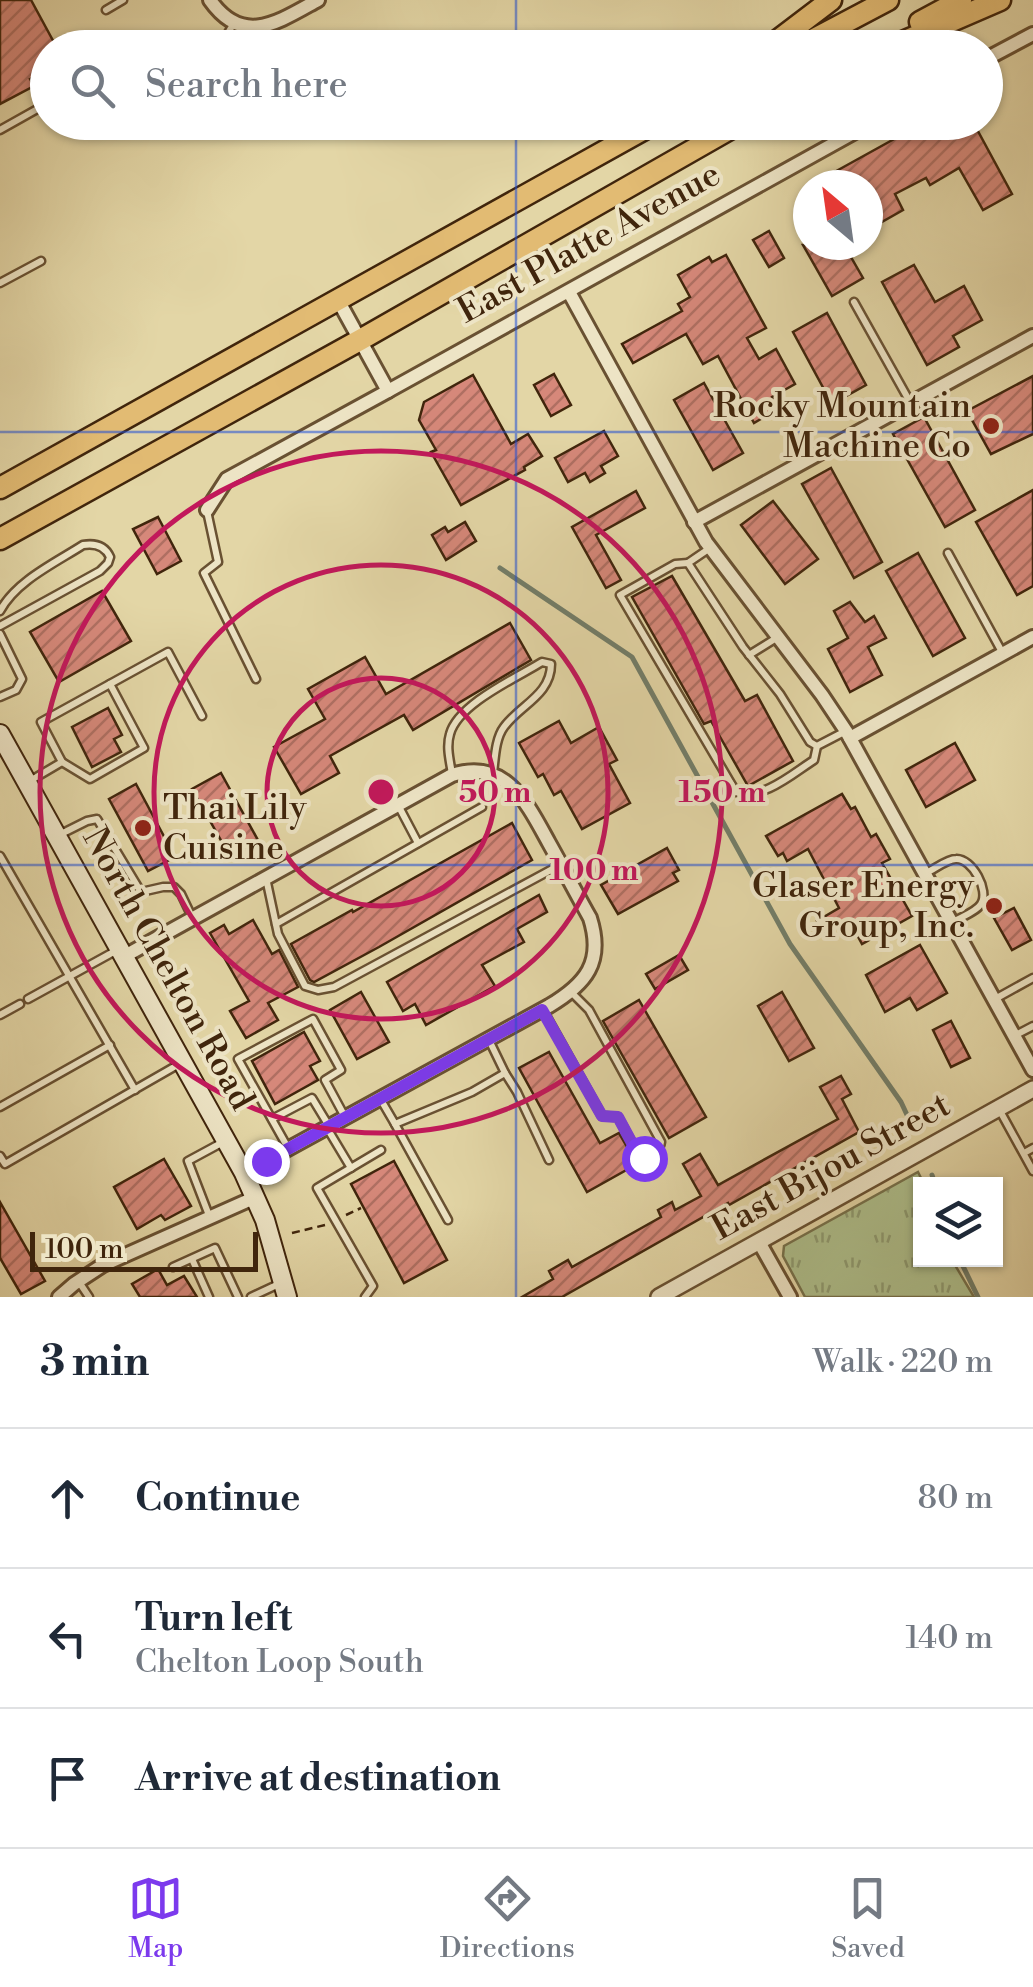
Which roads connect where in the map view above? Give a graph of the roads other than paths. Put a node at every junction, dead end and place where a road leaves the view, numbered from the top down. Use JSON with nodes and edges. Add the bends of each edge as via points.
{"nodes":[{"id":1,"x":123,"y":0,"type":"edge"},
{"id":2,"x":210,"y":0,"type":"edge"},
{"id":3,"x":318,"y":0,"type":"edge"},
{"id":4,"x":830,"y":0,"type":"edge"},
{"id":5,"x":888,"y":0,"type":"edge"},
{"id":6,"x":961,"y":0,"type":"edge"},
{"id":7,"x":1000,"y":0,"type":"edge"},
{"id":8,"x":106,"y":10,"type":"dead end"},
{"id":9,"x":234,"y":22,"type":"junction"},
{"id":10,"x":229,"y":30,"type":"edge"},
{"id":11,"x":791,"y":30,"type":"edge"},
{"id":12,"x":832,"y":30,"type":"edge"},
{"id":13,"x":907,"y":30,"type":"edge"},
{"id":14,"x":931,"y":30,"type":"edge"},
{"id":15,"x":1033,"y":34,"type":"edge"},
{"id":16,"x":1003,"y":51,"type":"edge"},
{"id":17,"x":30,"y":113,"type":"edge"},
{"id":18,"x":0,"y":130,"type":"edge"},
{"id":19,"x":626,"y":140,"type":"edge"},
{"id":20,"x":710,"y":140,"type":"edge"},
{"id":21,"x":841,"y":140,"type":"edge"},
{"id":22,"x":40,"y":261,"type":"dead end"},
{"id":23,"x":0,"y":283,"type":"edge"},
{"id":24,"x":569,"y":292,"type":"junction"},
{"id":25,"x":338,"y":300,"type":"junction"},
{"id":26,"x":854,"y":302,"type":"dead end"},
{"id":27,"x":1033,"y":336,"type":"edge"},
{"id":28,"x":360,"y":340,"type":"junction"},
{"id":29,"x":388,"y":391,"type":"junction"},
{"id":30,"x":910,"y":403,"type":"junction"},
{"id":31,"x":0,"y":488,"type":"edge"},
{"id":32,"x":207,"y":510,"type":"joint"},
{"id":33,"x":694,"y":522,"type":"junction"},
{"id":34,"x":0,"y":539,"type":"edge"},
{"id":35,"x":710,"y":547,"type":"junction"},
{"id":36,"x":948,"y":553,"type":"dead end"},
{"id":37,"x":688,"y":563,"type":"junction"},
{"id":38,"x":0,"y":611,"type":"edge"},
{"id":39,"x":0,"y":626,"type":"edge"},
{"id":40,"x":0,"y":634,"type":"edge"},
{"id":41,"x":778,"y":637,"type":"junction"},
{"id":42,"x":1033,"y":637,"type":"edge"},
{"id":43,"x":1002,"y":654,"type":"junction"},
{"id":44,"x":749,"y":655,"type":"junction"},
{"id":45,"x":256,"y":678,"type":"dead end"},
{"id":46,"x":110,"y":684,"type":"junction"},
{"id":47,"x":0,"y":698,"type":"edge"},
{"id":48,"x":202,"y":716,"type":"dead end"},
{"id":49,"x":0,"y":734,"type":"edge"},
{"id":50,"x":848,"y":734,"type":"junction"},
{"id":51,"x":817,"y":746,"type":"junction"},
{"id":52,"x":5,"y":754,"type":"edge"},
{"id":53,"x":62,"y":762,"type":"junction"},
{"id":54,"x":452,"y":775,"type":"junction"},
{"id":55,"x":492,"y":775,"type":"junction"},
{"id":56,"x":27,"y":782,"type":"junction"},
{"id":57,"x":397,"y":804,"type":"junction"},
{"id":58,"x":482,"y":807,"type":"dead end"},
{"id":59,"x":57,"y":836,"type":"junction"},
{"id":60,"x":418,"y":843,"type":"junction"},
{"id":61,"x":0,"y":856,"type":"edge"},
{"id":62,"x":561,"y":864,"type":"junction"},
{"id":63,"x":924,"y":874,"type":"junction"},
{"id":64,"x":266,"y":877,"type":"junction"},
{"id":65,"x":193,"y":918,"type":"junction"},
{"id":66,"x":952,"y":923,"type":"junction"},
{"id":67,"x":276,"y":924,"type":"junction"},
{"id":68,"x":121,"y":953,"type":"junction"},
{"id":69,"x":70,"y":975,"type":"junction"},
{"id":70,"x":1033,"y":978,"type":"edge"},
{"id":71,"x":572,"y":992,"type":"junction"},
{"id":72,"x":994,"y":1000,"type":"junction"},
{"id":73,"x":542,"y":1010,"type":"junction"},
{"id":74,"x":0,"y":1015,"type":"edge"},
{"id":75,"x":1033,"y":1026,"type":"edge"},
{"id":76,"x":1014,"y":1036,"type":"junction"},
{"id":77,"x":488,"y":1040,"type":"junction"},
{"id":78,"x":110,"y":1045,"type":"junction"},
{"id":79,"x":182,"y":1063,"type":"junction"},
{"id":80,"x":1033,"y":1070,"type":"edge"},
{"id":81,"x":506,"y":1073,"type":"junction"},
{"id":82,"x":1033,"y":1088,"type":"edge"},
{"id":83,"x":135,"y":1090,"type":"junction"},
{"id":84,"x":380,"y":1098,"type":"junction"},
{"id":85,"x":0,"y":1107,"type":"edge"},
{"id":86,"x":999,"y":1108,"type":"junction"},
{"id":87,"x":346,"y":1117,"type":"junction"},
{"id":88,"x":272,"y":1119,"type":"junction"},
{"id":89,"x":395,"y":1124,"type":"junction"},
{"id":90,"x":328,"y":1127,"type":"junction"},
{"id":91,"x":226,"y":1140,"type":"junction"},
{"id":92,"x":289,"y":1148,"type":"junction"},
{"id":93,"x":1033,"y":1148,"type":"edge"},
{"id":94,"x":381,"y":1150,"type":"dead end"},
{"id":95,"x":1024,"y":1153,"type":"junction"},
{"id":96,"x":0,"y":1156,"type":"edge"},
{"id":97,"x":549,"y":1160,"type":"dead end"},
{"id":98,"x":351,"y":1168,"type":"junction"},
{"id":99,"x":1033,"y":1171,"type":"edge"},
{"id":100,"x":244,"y":1173,"type":"junction"},
{"id":101,"x":256,"y":1198,"type":"junction"},
{"id":102,"x":210,"y":1218,"type":"junction"},
{"id":103,"x":448,"y":1220,"type":"dead end"},
{"id":104,"x":759,"y":1242,"type":"junction"},
{"id":105,"x":192,"y":1258,"type":"junction"},
{"id":106,"x":173,"y":1267,"type":"dead end"},
{"id":107,"x":79,"y":1280,"type":"junction"},
{"id":108,"x":284,"y":1290,"type":"edge"},
{"id":109,"x":59,"y":1297,"type":"edge"},
{"id":110,"x":88,"y":1297,"type":"edge"},
{"id":111,"x":210,"y":1297,"type":"edge"},
{"id":112,"x":238,"y":1297,"type":"edge"},
{"id":113,"x":251,"y":1297,"type":"edge"},
{"id":114,"x":364,"y":1297,"type":"edge"},
{"id":115,"x":659,"y":1297,"type":"edge"},
{"id":116,"x":790,"y":1297,"type":"edge"}],
"edges":[{"from":1,"to":8,"type":"lane"},
{"from":2,"to":9,"type":"street"},
{"from":3,"to":9,"type":"street","via":[[270,25]]},
{"from":4,"to":11,"type":"main road"},
{"from":5,"to":12,"type":"main road"},
{"from":6,"to":13,"type":"main road"},
{"from":7,"to":14,"type":"main road"},
{"from":9,"to":10,"type":"lane"},
{"from":15,"to":16,"type":"street"},
{"from":17,"to":18,"type":"lane"},
{"from":19,"to":25,"type":"main road","name":"East Platte Avenue"},
{"from":20,"to":28,"type":"main road","name":"East Platte Avenue"},
{"from":21,"to":24,"type":"street","name":"East Platte Avenue"},
{"from":22,"to":23,"type":"lane"},
{"from":24,"to":29,"type":"street","name":"East Platte Avenue"},
{"from":24,"to":33,"type":"street"},
{"from":25,"to":28,"type":"street"},
{"from":25,"to":31,"type":"main road","name":"East Platte Avenue"},
{"from":26,"to":30,"type":"lane"},
{"from":27,"to":30,"type":"street"},
{"from":28,"to":29,"type":"street"},
{"from":28,"to":34,"type":"main road","name":"East Platte Avenue"},
{"from":29,"to":32,"type":"street","name":"East Platte Avenue","via":[[227,478]]},
{"from":30,"to":33,"type":"street"},
{"from":32,"to":45,"type":"lane","via":[[218,562],[204,573]]},
{"from":33,"to":35,"type":"street"},
{"from":35,"to":37,"type":"lane"},
{"from":35,"to":41,"type":"street"},
{"from":36,"to":43,"type":"lane"},
{"from":37,"to":44,"type":"lane"},
{"from":37,"to":51,"type":"lane","via":[[620,595],[736,792],[774,786],[814,760]]},
{"from":38,"to":39,"type":"lane","via":[[22,585],[83,544],[108,552],[100,571]]},
{"from":40,"to":47,"type":"lane","via":[[22,679]]},
{"from":41,"to":44,"type":"lane"},
{"from":41,"to":50,"type":"street"},
{"from":42,"to":43,"type":"street"},
{"from":43,"to":50,"type":"street"},
{"from":44,"to":51,"type":"lane"},
{"from":46,"to":48,"type":"lane","via":[[168,652]]},
{"from":46,"to":53,"type":"lane","via":[[40,722]]},
{"from":46,"to":53,"type":"lane","via":[[144,748],[90,778]]},
{"from":49,"to":52,"type":"main road","name":"North Chelton Road"},
{"from":50,"to":51,"type":"lane"},
{"from":50,"to":63,"type":"street"},
{"from":52,"to":56,"type":"main road","name":"North Chelton Road"},
{"from":53,"to":56,"type":"lane"},
{"from":54,"to":55,"type":"street"},
{"from":54,"to":55,"type":"lane","via":[[450,730],[462,715],[542,662],[551,664],[534,700],[504,726]]},
{"from":54,"to":57,"type":"street"},
{"from":55,"to":62,"type":"street","via":[[521,796]]},
{"from":56,"to":59,"type":"main road","name":"North Chelton Road"},
{"from":57,"to":60,"type":"lane"},
{"from":57,"to":64,"type":"street"},
{"from":58,"to":60,"type":"lane"},
{"from":59,"to":65,"type":"lane","via":[[97,820],[141,892],[174,887]]},
{"from":59,"to":68,"type":"main road","name":"North Chelton Road"},
{"from":60,"to":67,"type":"lane"},
{"from":61,"to":69,"type":"lane"},
{"from":62,"to":67,"type":"lane","via":[[334,987],[305,986]]},
{"from":62,"to":71,"type":"street","via":[[595,933],[594,962]]},
{"from":63,"to":66,"type":"street"},
{"from":63,"to":66,"type":"lane","via":[[960,858],[984,890],[980,907]]},
{"from":64,"to":65,"type":"street"},
{"from":64,"to":67,"type":"lane"},
{"from":65,"to":68,"type":"street"},
{"from":66,"to":72,"type":"street"},
{"from":68,"to":69,"type":"lane"},
{"from":68,"to":79,"type":"main road","name":"North Chelton Road"},
{"from":69,"to":74,"type":"lane"},
{"from":69,"to":78,"type":"lane"},
{"from":70,"to":72,"type":"lane"},
{"from":71,"to":73,"type":"street"},
{"from":71,"to":73,"type":"lane","via":[[589,1010],[661,1142],[656,1151],[639,1156],[618,1117],[602,1116]]},
{"from":72,"to":76,"type":"street"},
{"from":73,"to":77,"type":"street"},
{"from":75,"to":76,"type":"lane"},
{"from":76,"to":80,"type":"street"},
{"from":77,"to":81,"type":"lane"},
{"from":77,"to":84,"type":"street"},
{"from":78,"to":83,"type":"lane"},
{"from":78,"to":85,"type":"lane"},
{"from":79,"to":83,"type":"lane"},
{"from":79,"to":91,"type":"main road","name":"North Chelton Road"},
{"from":81,"to":89,"type":"lane"},
{"from":81,"to":97,"type":"lane"},
{"from":82,"to":86,"type":"street","name":"East Bijou Street"},
{"from":83,"to":96,"type":"lane","via":[[4,1164]]},
{"from":84,"to":87,"type":"street"},
{"from":84,"to":89,"type":"lane"},
{"from":86,"to":95,"type":"lane"},
{"from":86,"to":104,"type":"street","name":"East Bijou Street"},
{"from":87,"to":88,"type":"lane","via":[[325,1080],[341,1070],[313,1019],[238,1059]]},
{"from":87,"to":90,"type":"street"},
{"from":88,"to":90,"type":"lane","via":[[312,1098]]},
{"from":88,"to":92,"type":"lane"},
{"from":89,"to":103,"type":"lane"},
{"from":90,"to":92,"type":"street"},
{"from":90,"to":98,"type":"lane"},
{"from":91,"to":100,"type":"main road","name":"North Chelton Road"},
{"from":91,"to":102,"type":"lane","via":[[188,1161]]},
{"from":92,"to":100,"type":"street"},
{"from":93,"to":95,"type":"lane"},
{"from":94,"to":98,"type":"lane"},
{"from":95,"to":99,"type":"lane"},
{"from":98,"to":114,"type":"lane","via":[[317,1188],[374,1286]]},
{"from":100,"to":101,"type":"main road","name":"North Chelton Road"},
{"from":101,"to":102,"type":"street"},
{"from":101,"to":108,"type":"main road","name":"North Chelton Road"},
{"from":102,"to":107,"type":"street"},
{"from":104,"to":115,"type":"street","name":"East Bijou Street"},
{"from":104,"to":116,"type":"street"},
{"from":105,"to":106,"type":"lane"},
{"from":105,"to":111,"type":"lane"},
{"from":105,"to":112,"type":"lane","via":[[215,1248]]},
{"from":107,"to":109,"type":"street"},
{"from":107,"to":110,"type":"lane"},
{"from":108,"to":113,"type":"lane"}]}
